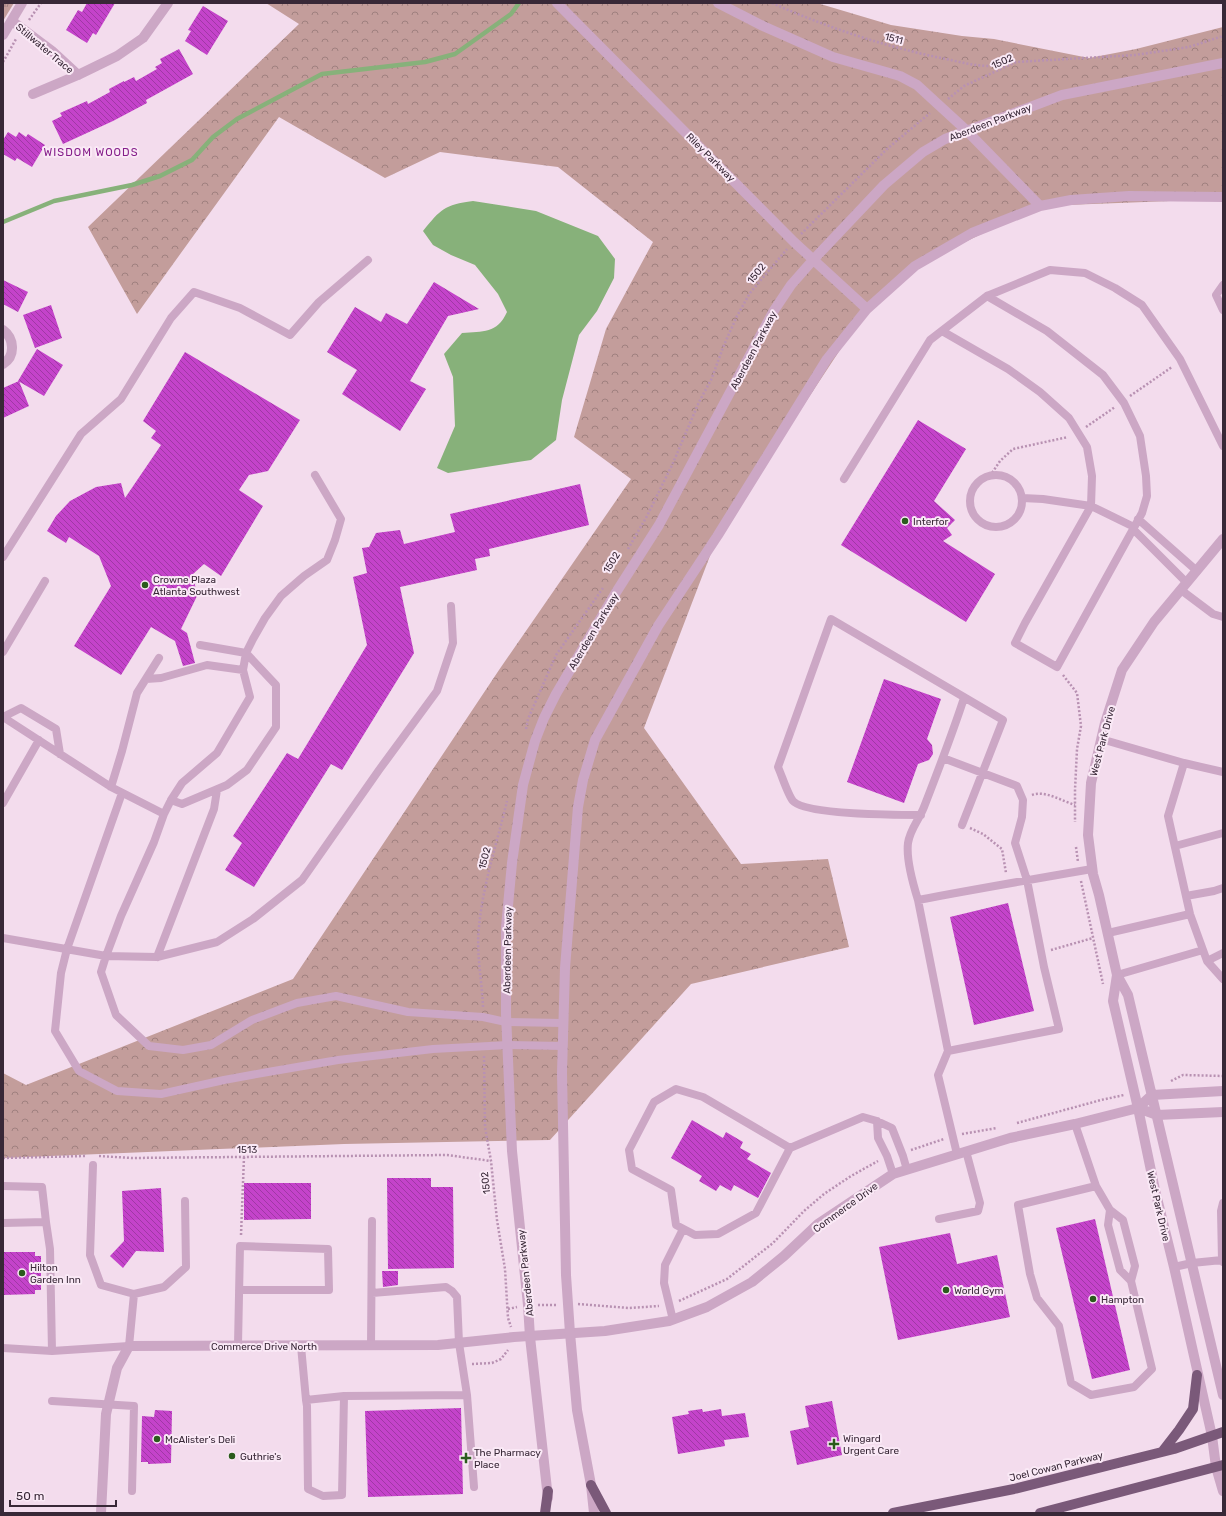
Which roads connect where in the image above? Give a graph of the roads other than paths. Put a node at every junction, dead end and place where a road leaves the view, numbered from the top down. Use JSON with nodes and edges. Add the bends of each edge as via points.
{"nodes":[{"id":1,"x":22,"y":3,"type":"edge"},
{"id":2,"x":168,"y":3,"type":"edge"},
{"id":3,"x":557,"y":3,"type":"edge"},
{"id":4,"x":718,"y":3,"type":"edge"},
{"id":5,"x":12,"y":21,"type":"junction"},
{"id":6,"x":3,"y":35,"type":"edge"},
{"id":7,"x":1223,"y":63,"type":"edge"},
{"id":8,"x":78,"y":76,"type":"junction"},
{"id":9,"x":33,"y":94,"type":"dead end"},
{"id":10,"x":966,"y":130,"type":"junction"},
{"id":11,"x":1223,"y":197,"type":"edge"},
{"id":12,"x":1040,"y":206,"type":"junction"},
{"id":13,"x":368,"y":260,"type":"dead end"},
{"id":14,"x":813,"y":260,"type":"junction"},
{"id":15,"x":1223,"y":285,"type":"edge"},
{"id":16,"x":987,"y":296,"type":"junction"},
{"id":17,"x":867,"y":309,"type":"junction"},
{"id":18,"x":1223,"y":310,"type":"edge"},
{"id":19,"x":3,"y":330,"type":"edge"},
{"id":20,"x":942,"y":331,"type":"junction"},
{"id":21,"x":3,"y":364,"type":"edge"},
{"id":22,"x":1223,"y":446,"type":"edge"},
{"id":23,"x":315,"y":475,"type":"dead end"},
{"id":24,"x":844,"y":478,"type":"dead end"},
{"id":25,"x":1022,"y":498,"type":"junction"},
{"id":26,"x":1091,"y":506,"type":"junction"},
{"id":27,"x":1135,"y":525,"type":"junction"},
{"id":28,"x":1223,"y":539,"type":"edge"},
{"id":29,"x":3,"y":557,"type":"edge"},
{"id":30,"x":1197,"y":571,"type":"junction"},
{"id":31,"x":45,"y":581,"type":"dead end"},
{"id":32,"x":1184,"y":587,"type":"junction"},
{"id":33,"x":451,"y":606,"type":"dead end"},
{"id":34,"x":1223,"y":617,"type":"edge"},
{"id":35,"x":200,"y":645,"type":"dead end"},
{"id":36,"x":3,"y":652,"type":"edge"},
{"id":37,"x":246,"y":653,"type":"junction"},
{"id":38,"x":160,"y":658,"type":"dead end"},
{"id":39,"x":243,"y":670,"type":"junction"},
{"id":40,"x":146,"y":679,"type":"junction"},
{"id":41,"x":964,"y":698,"type":"junction"},
{"id":42,"x":3,"y":717,"type":"edge"},
{"id":43,"x":1101,"y":739,"type":"junction"},
{"id":44,"x":39,"y":740,"type":"junction"},
{"id":45,"x":60,"y":754,"type":"junction"},
{"id":46,"x":944,"y":758,"type":"junction"},
{"id":47,"x":1184,"y":763,"type":"junction"},
{"id":48,"x":1223,"y":772,"type":"edge"},
{"id":49,"x":983,"y":773,"type":"junction"},
{"id":50,"x":111,"y":786,"type":"junction"},
{"id":51,"x":217,"y":790,"type":"junction"},
{"id":52,"x":122,"y":793,"type":"junction"},
{"id":53,"x":171,"y":800,"type":"junction"},
{"id":54,"x":3,"y":803,"type":"edge"},
{"id":55,"x":164,"y":814,"type":"junction"},
{"id":56,"x":921,"y":815,"type":"junction"},
{"id":57,"x":962,"y":825,"type":"road end"},
{"id":58,"x":1223,"y":833,"type":"edge"},
{"id":59,"x":1175,"y":846,"type":"junction"},
{"id":60,"x":1092,"y":869,"type":"junction"},
{"id":61,"x":1027,"y":880,"type":"junction"},
{"id":62,"x":1223,"y":888,"type":"edge"},
{"id":63,"x":1186,"y":896,"type":"junction"},
{"id":64,"x":918,"y":900,"type":"junction"},
{"id":65,"x":1190,"y":914,"type":"junction"},
{"id":66,"x":1108,"y":933,"type":"junction"},
{"id":67,"x":3,"y":938,"type":"edge"},
{"id":68,"x":67,"y":949,"type":"junction"},
{"id":69,"x":1203,"y":950,"type":"junction"},
{"id":70,"x":1223,"y":953,"type":"edge"},
{"id":71,"x":106,"y":956,"type":"junction"},
{"id":72,"x":157,"y":957,"type":"junction"},
{"id":73,"x":1207,"y":961,"type":"junction"},
{"id":74,"x":1117,"y":976,"type":"junction"},
{"id":75,"x":1223,"y":979,"type":"edge"},
{"id":76,"x":506,"y":1022,"type":"junction"},
{"id":77,"x":563,"y":1023,"type":"junction"},
{"id":78,"x":508,"y":1045,"type":"junction"},
{"id":79,"x":563,"y":1046,"type":"junction"},
{"id":80,"x":948,"y":1051,"type":"junction"},
{"id":81,"x":1223,"y":1091,"type":"edge"},
{"id":82,"x":1152,"y":1096,"type":"junction"},
{"id":83,"x":1138,"y":1108,"type":"junction"},
{"id":84,"x":1223,"y":1112,"type":"edge"},
{"id":85,"x":1157,"y":1116,"type":"junction"},
{"id":86,"x":878,"y":1120,"type":"junction"},
{"id":87,"x":1075,"y":1124,"type":"junction"},
{"id":88,"x":790,"y":1148,"type":"junction"},
{"id":89,"x":961,"y":1153,"type":"junction"},
{"id":90,"x":93,"y":1165,"type":"dead end"},
{"id":91,"x":907,"y":1170,"type":"junction"},
{"id":92,"x":893,"y":1174,"type":"junction"},
{"id":93,"x":3,"y":1186,"type":"edge"},
{"id":94,"x":1096,"y":1186,"type":"junction"},
{"id":95,"x":185,"y":1202,"type":"dead end"},
{"id":96,"x":1223,"y":1203,"type":"edge"},
{"id":97,"x":1110,"y":1210,"type":"junction"},
{"id":98,"x":939,"y":1219,"type":"dead end"},
{"id":99,"x":46,"y":1222,"type":"junction"},
{"id":100,"x":372,"y":1222,"type":"dead end"},
{"id":101,"x":3,"y":1223,"type":"edge"},
{"id":102,"x":683,"y":1229,"type":"junction"},
{"id":103,"x":1222,"y":1261,"type":"edge"},
{"id":104,"x":1192,"y":1263,"type":"junction"},
{"id":105,"x":1174,"y":1267,"type":"junction"},
{"id":106,"x":1131,"y":1281,"type":"junction"},
{"id":107,"x":239,"y":1290,"type":"junction"},
{"id":108,"x":134,"y":1294,"type":"junction"},
{"id":109,"x":372,"y":1294,"type":"junction"},
{"id":110,"x":674,"y":1320,"type":"junction"},
{"id":111,"x":570,"y":1333,"type":"junction"},
{"id":112,"x":530,"y":1337,"type":"junction"},
{"id":113,"x":459,"y":1343,"type":"junction"},
{"id":114,"x":238,"y":1345,"type":"junction"},
{"id":115,"x":129,"y":1346,"type":"junction"},
{"id":116,"x":301,"y":1346,"type":"junction"},
{"id":117,"x":371,"y":1346,"type":"junction"},
{"id":118,"x":3,"y":1348,"type":"edge"},
{"id":119,"x":52,"y":1351,"type":"junction"},
{"id":120,"x":1197,"y":1375,"type":"junction"},
{"id":121,"x":467,"y":1395,"type":"junction"},
{"id":122,"x":1223,"y":1395,"type":"edge"},
{"id":123,"x":344,"y":1396,"type":"junction"},
{"id":124,"x":306,"y":1400,"type":"junction"},
{"id":125,"x":52,"y":1401,"type":"dead end"},
{"id":126,"x":108,"y":1404,"type":"junction"},
{"id":127,"x":1223,"y":1432,"type":"edge"},
{"id":128,"x":1212,"y":1436,"type":"junction"},
{"id":129,"x":1162,"y":1452,"type":"junction"},
{"id":130,"x":1220,"y":1466,"type":"edge"},
{"id":131,"x":591,"y":1485,"type":"junction"},
{"id":132,"x":474,"y":1487,"type":"dead end"},
{"id":133,"x":132,"y":1491,"type":"dead end"},
{"id":134,"x":548,"y":1491,"type":"junction"},
{"id":135,"x":1223,"y":1491,"type":"edge"},
{"id":136,"x":101,"y":1513,"type":"edge"},
{"id":137,"x":545,"y":1513,"type":"edge"},
{"id":138,"x":550,"y":1513,"type":"edge"},
{"id":139,"x":594,"y":1513,"type":"edge"},
{"id":140,"x":606,"y":1513,"type":"edge"},
{"id":141,"x":893,"y":1513,"type":"edge"},
{"id":142,"x":1040,"y":1513,"type":"edge"}],
"edges":[{"from":1,"to":5,"type":"street"},
{"from":2,"to":8,"type":"street","name":"Stillwater Trace","via":[[143,38],[117,56]]},
{"from":3,"to":14,"type":"street","name":"Riley Parkway"},
{"from":4,"to":10,"type":"street","via":[[833,57],[900,76],[917,85]]},
{"from":5,"to":6,"type":"street"},
{"from":5,"to":8,"type":"street","name":"Stillwater Trace","via":[[52,51]]},
{"from":7,"to":10,"type":"street","name":"Aberdeen Parkway","via":[[1062,95]]},
{"from":8,"to":9,"type":"street","name":"Stillwater Trace"},
{"from":10,"to":12,"type":"street"},
{"from":10,"to":14,"type":"street","name":"Aberdeen Parkway","via":[[923,152],[884,185]]},
{"from":11,"to":12,"type":"street","via":[[1129,196],[1071,200]]},
{"from":12,"to":17,"type":"street","via":[[972,233],[915,266]]},
{"from":13,"to":29,"type":"lane","via":[[320,302],[290,335],[240,308],[194,292],[171,318],[121,399],[81,434]]},
{"from":14,"to":17,"type":"street","name":"Riley Parkway"},
{"from":14,"to":76,"type":"street","name":"Aberdeen Parkway","via":[[773,312],[659,526],[615,594],[544,718],[523,785],[512,863],[506,927]]},
{"from":15,"to":18,"type":"lane","via":[[1216,295]]},
{"from":16,"to":20,"type":"lane"},
{"from":16,"to":22,"type":"lane","via":[[1050,270],[1085,273],[1142,305],[1180,359]]},
{"from":16,"to":27,"type":"lane","via":[[1054,336],[1103,375],[1124,403],[1140,436],[1146,476],[1147,496]]},
{"from":17,"to":77,"type":"street","via":[[827,359],[718,535],[658,626],[595,740],[578,807]]},
{"from":19,"to":21,"type":"street","via":[[10,336],[12,350]]},
{"from":20,"to":24,"type":"lane","via":[[930,340]]},
{"from":20,"to":26,"type":"lane","via":[[1008,369],[1040,392],[1069,418],[1087,446],[1092,476]]},
{"from":23,"to":37,"type":"lane","via":[[341,519],[335,540],[327,560],[281,596],[265,618]]},
{"from":25,"to":25,"type":"lane","via":[[1020,490],[1010,480],[998,475],[981,479],[970,494],[970,503],[976,518],[986,525],[998,527],[1013,521],[1021,507]]},
{"from":25,"to":26,"type":"lane"},
{"from":26,"to":27,"type":"lane"},
{"from":26,"to":27,"type":"lane","via":[[1015,643],[1057,667]]},
{"from":27,"to":30,"type":"lane"},
{"from":27,"to":32,"type":"lane"},
{"from":28,"to":30,"type":"street","name":"West Park Drive"},
{"from":30,"to":32,"type":"street","name":"West Park Drive"},
{"from":31,"to":36,"type":"lane"},
{"from":32,"to":34,"type":"lane","via":[[1213,614]]},
{"from":32,"to":43,"type":"street","name":"West Park Drive","via":[[1154,622],[1122,670]]},
{"from":33,"to":72,"type":"lane","via":[[453,643],[437,691],[302,880],[253,919],[217,942]]},
{"from":35,"to":37,"type":"lane"},
{"from":37,"to":39,"type":"lane"},
{"from":37,"to":51,"type":"lane","via":[[276,685],[276,727],[247,770]]},
{"from":38,"to":40,"type":"lane"},
{"from":39,"to":40,"type":"lane","via":[[207,665],[161,678]]},
{"from":39,"to":53,"type":"lane","via":[[250,697],[217,754],[182,783]]},
{"from":40,"to":50,"type":"lane","via":[[137,693]]},
{"from":41,"to":46,"type":"lane"},
{"from":41,"to":49,"type":"lane","via":[[1003,720]]},
{"from":41,"to":56,"type":"lane","via":[[831,619],[778,768],[793,801],[808,808],[855,813]]},
{"from":42,"to":44,"type":"lane"},
{"from":42,"to":45,"type":"lane","via":[[21,708],[56,729]]},
{"from":43,"to":47,"type":"lane"},
{"from":43,"to":60,"type":"street","name":"West Park Drive","via":[[1091,783],[1088,835]]},
{"from":44,"to":45,"type":"lane"},
{"from":44,"to":54,"type":"lane"},
{"from":45,"to":50,"type":"lane"},
{"from":46,"to":49,"type":"lane"},
{"from":46,"to":56,"type":"lane"},
{"from":47,"to":48,"type":"lane"},
{"from":47,"to":59,"type":"lane","via":[[1168,816]]},
{"from":49,"to":57,"type":"lane"},
{"from":49,"to":61,"type":"lane","via":[[1017,786],[1022,799],[1022,817],[1015,843]]},
{"from":50,"to":52,"type":"lane"},
{"from":51,"to":53,"type":"lane","via":[[182,804]]},
{"from":51,"to":72,"type":"lane","via":[[214,809]]},
{"from":52,"to":55,"type":"lane"},
{"from":52,"to":68,"type":"lane"},
{"from":53,"to":55,"type":"lane"},
{"from":55,"to":71,"type":"lane"},
{"from":56,"to":64,"type":"lane","via":[[912,828],[908,844],[912,880]]},
{"from":58,"to":59,"type":"lane"},
{"from":59,"to":63,"type":"lane"},
{"from":60,"to":61,"type":"lane"},
{"from":60,"to":66,"type":"street","name":"West Park Drive"},
{"from":61,"to":64,"type":"lane"},
{"from":61,"to":80,"type":"lane","via":[[1059,1029]]},
{"from":62,"to":63,"type":"lane"},
{"from":63,"to":65,"type":"lane"},
{"from":64,"to":80,"type":"lane"},
{"from":65,"to":66,"type":"lane"},
{"from":65,"to":69,"type":"lane"},
{"from":66,"to":74,"type":"street","name":"West Park Drive"},
{"from":67,"to":68,"type":"lane"},
{"from":68,"to":71,"type":"lane"},
{"from":68,"to":78,"type":"lane","via":[[61,973],[55,1031],[78,1071],[117,1091],[161,1094],[338,1060],[433,1049]]},
{"from":69,"to":73,"type":"lane"},
{"from":69,"to":74,"type":"lane"},
{"from":70,"to":73,"type":"lane"},
{"from":71,"to":72,"type":"lane"},
{"from":71,"to":76,"type":"lane","via":[[101,972],[116,1015],[149,1046],[183,1050],[210,1045],[252,1020],[297,1003],[336,996],[408,1012],[483,1017]]},
{"from":73,"to":75,"type":"lane"},
{"from":74,"to":82,"type":"street","name":"West Park Drive","via":[[1128,995]]},
{"from":74,"to":83,"type":"street","name":"West Park Drive","via":[[1113,1001]]},
{"from":76,"to":77,"type":"lane"},
{"from":76,"to":78,"type":"street","name":"Aberdeen Parkway"},
{"from":77,"to":79,"type":"street"},
{"from":78,"to":79,"type":"lane"},
{"from":78,"to":112,"type":"street","name":"Aberdeen Parkway","via":[[512,1151]]},
{"from":79,"to":111,"type":"street","via":[[566,1275]]},
{"from":80,"to":89,"type":"lane","via":[[938,1075]]},
{"from":81,"to":82,"type":"street"},
{"from":82,"to":83,"type":"street","name":"Commerce Drive"},
{"from":82,"to":85,"type":"street","name":"West Park Drive"},
{"from":83,"to":85,"type":"street"},
{"from":83,"to":87,"type":"street","name":"Commerce Drive"},
{"from":83,"to":105,"type":"street","name":"West Park Drive"},
{"from":84,"to":85,"type":"street"},
{"from":85,"to":104,"type":"street","name":"West Park Drive"},
{"from":86,"to":88,"type":"lane","via":[[863,1117]]},
{"from":86,"to":91,"type":"lane","via":[[892,1128]]},
{"from":86,"to":92,"type":"lane","via":[[878,1138]]},
{"from":87,"to":89,"type":"street","name":"Commerce Drive","via":[[1010,1138]]},
{"from":87,"to":94,"type":"lane"},
{"from":88,"to":102,"type":"lane","via":[[756,1213],[718,1234],[695,1235]]},
{"from":88,"to":102,"type":"lane","via":[[703,1097],[676,1089],[654,1102],[629,1150],[632,1169],[671,1190],[676,1225]]},
{"from":89,"to":91,"type":"street","name":"Commerce Drive"},
{"from":89,"to":98,"type":"lane","via":[[980,1203],[978,1211]]},
{"from":90,"to":108,"type":"lane","via":[[90,1255],[102,1285]]},
{"from":91,"to":92,"type":"street","name":"Commerce Drive"},
{"from":92,"to":110,"type":"street","name":"Commerce Drive","via":[[818,1224],[752,1282],[707,1307]]},
{"from":93,"to":99,"type":"lane","via":[[42,1187]]},
{"from":94,"to":97,"type":"lane"},
{"from":94,"to":106,"type":"lane","via":[[1018,1205],[1030,1274],[1037,1298],[1059,1326],[1071,1383],[1091,1396],[1134,1387],[1152,1369]]},
{"from":95,"to":108,"type":"lane","via":[[186,1268],[164,1287]]},
{"from":96,"to":103,"type":"lane"},
{"from":97,"to":106,"type":"lane","via":[[1108,1225],[1120,1270]]},
{"from":97,"to":106,"type":"lane","via":[[1123,1220],[1136,1266]]},
{"from":99,"to":101,"type":"lane"},
{"from":99,"to":119,"type":"lane","via":[[50,1249]]},
{"from":100,"to":109,"type":"lane"},
{"from":102,"to":110,"type":"lane","via":[[665,1265],[664,1283]]},
{"from":103,"to":104,"type":"lane"},
{"from":104,"to":105,"type":"lane"},
{"from":104,"to":122,"type":"street","name":"West Park Drive"},
{"from":105,"to":120,"type":"street","name":"West Park Drive"},
{"from":107,"to":107,"type":"lane","via":[[240,1246],[328,1249],[328,1290]]},
{"from":107,"to":114,"type":"lane"},
{"from":108,"to":115,"type":"lane"},
{"from":109,"to":113,"type":"lane","via":[[446,1287],[457,1297]]},
{"from":109,"to":117,"type":"lane"},
{"from":110,"to":111,"type":"street","name":"Commerce Drive","via":[[605,1331]]},
{"from":111,"to":112,"type":"street","name":"Commerce Drive North"},
{"from":111,"to":131,"type":"street","via":[[577,1410]]},
{"from":112,"to":113,"type":"street","name":"Commerce Drive North"},
{"from":112,"to":134,"type":"street","name":"Aberdeen Parkway"},
{"from":113,"to":117,"type":"street","name":"Commerce Drive North","via":[[438,1346]]},
{"from":113,"to":121,"type":"lane"},
{"from":114,"to":115,"type":"street","name":"Commerce Drive North"},
{"from":114,"to":116,"type":"street","name":"Commerce Drive North"},
{"from":115,"to":119,"type":"lane"},
{"from":115,"to":126,"type":"street","via":[[117,1368]]},
{"from":116,"to":117,"type":"street","name":"Commerce Drive North"},
{"from":116,"to":124,"type":"lane"},
{"from":118,"to":119,"type":"lane"},
{"from":120,"to":128,"type":"street","name":"West Park Drive"},
{"from":120,"to":129,"type":"main road","via":[[1193,1409]]},
{"from":121,"to":123,"type":"lane"},
{"from":121,"to":132,"type":"lane"},
{"from":123,"to":124,"type":"lane"},
{"from":123,"to":124,"type":"lane","via":[[342,1495],[323,1496],[308,1489]]},
{"from":125,"to":126,"type":"lane"},
{"from":126,"to":133,"type":"lane","via":[[134,1406]]},
{"from":126,"to":136,"type":"street"},
{"from":127,"to":128,"type":"main road","name":"Joel Cowan Parkway"},
{"from":128,"to":129,"type":"main road","name":"Joel Cowan Parkway"},
{"from":128,"to":130,"type":"street","name":"West Park Drive"},
{"from":129,"to":141,"type":"main road","name":"Joel Cowan Parkway","via":[[1014,1489]]},
{"from":130,"to":135,"type":"street","name":"West Park Drive"},
{"from":130,"to":142,"type":"main road"},
{"from":131,"to":139,"type":"street"},
{"from":131,"to":140,"type":"main road"},
{"from":134,"to":137,"type":"main road"},
{"from":134,"to":138,"type":"street","name":"Aberdeen Parkway"}]}
